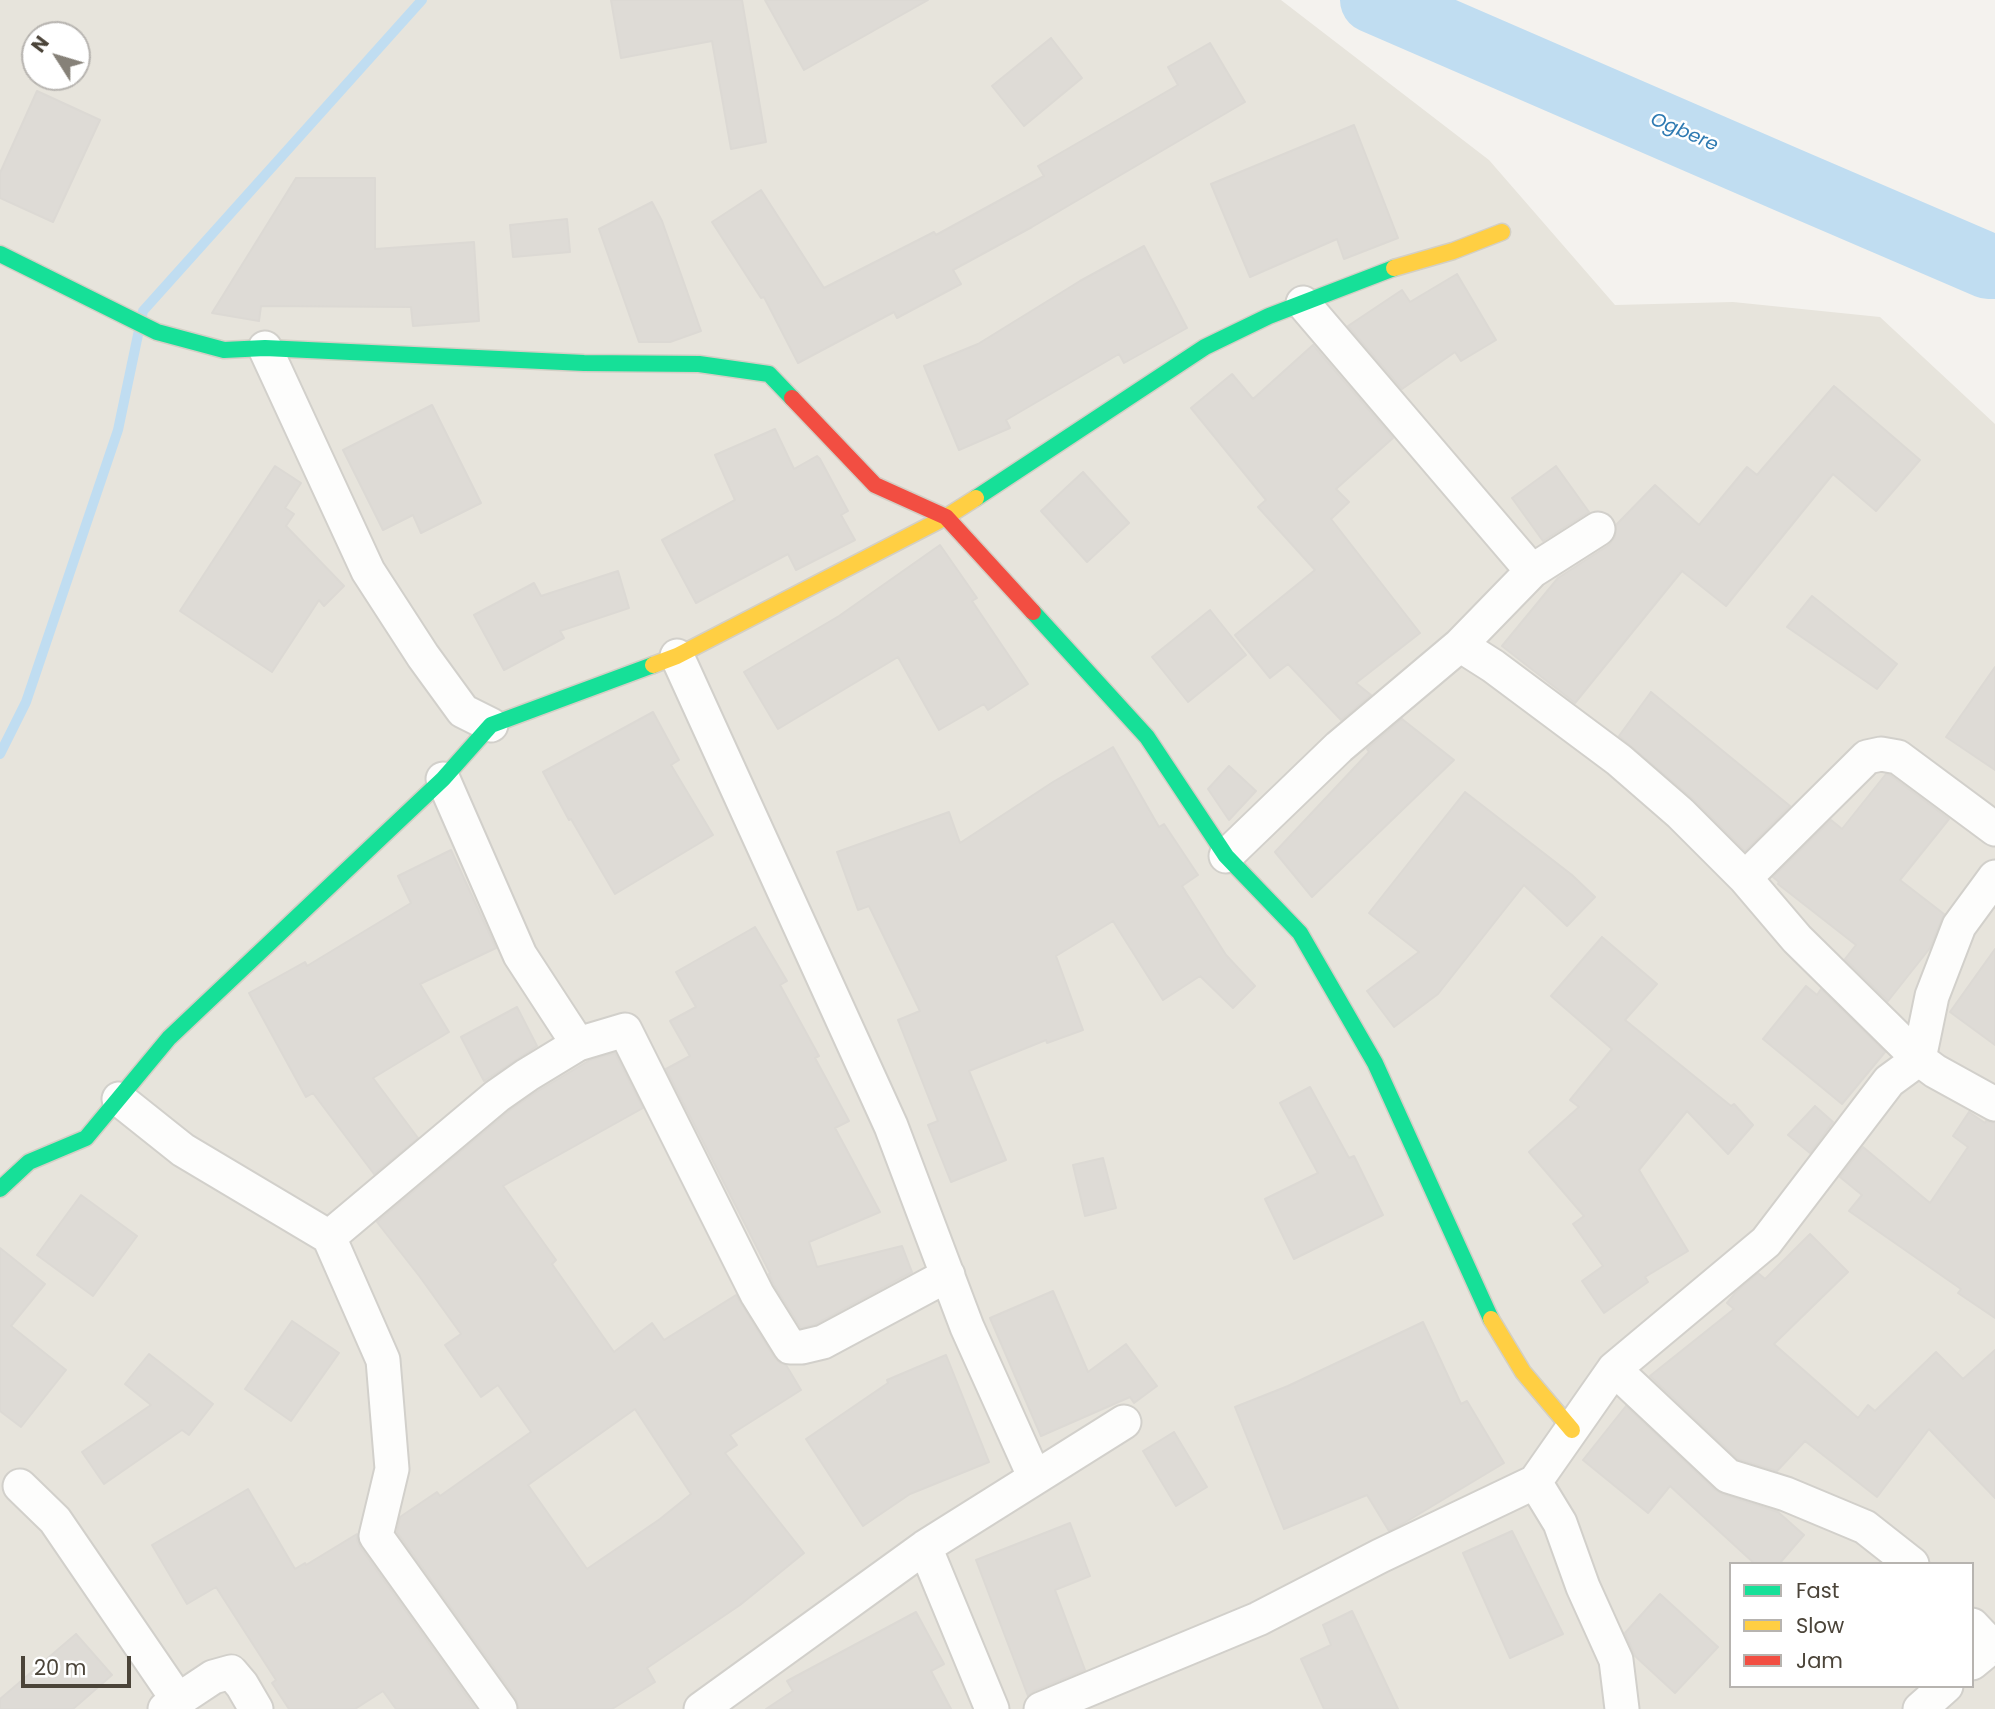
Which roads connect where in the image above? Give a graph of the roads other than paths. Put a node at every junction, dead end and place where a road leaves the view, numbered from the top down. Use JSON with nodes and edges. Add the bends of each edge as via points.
{"nodes":[{"id":1,"x":1502,"y":232,"type":"dead end"},
{"id":2,"x":0,"y":254,"type":"edge"},
{"id":3,"x":1303,"y":303,"type":"junction"},
{"id":4,"x":265,"y":348,"type":"junction"},
{"id":5,"x":946,"y":517,"type":"junction"},
{"id":6,"x":1598,"y":529,"type":"dead end"},
{"id":7,"x":1532,"y":571,"type":"junction"},
{"id":8,"x":1460,"y":645,"type":"junction"},
{"id":9,"x":677,"y":656,"type":"junction"},
{"id":10,"x":491,"y":725,"type":"junction"},
{"id":11,"x":443,"y":779,"type":"junction"},
{"id":12,"x":1995,"y":829,"type":"edge"},
{"id":13,"x":1226,"y":856,"type":"junction"},
{"id":14,"x":1995,"y":877,"type":"edge"},
{"id":15,"x":1745,"y":878,"type":"junction"},
{"id":16,"x":578,"y":1044,"type":"junction"},
{"id":17,"x":1919,"y":1059,"type":"junction"},
{"id":18,"x":119,"y":1098,"type":"junction"},
{"id":19,"x":1995,"y":1104,"type":"edge"},
{"id":20,"x":0,"y":1189,"type":"edge"},
{"id":21,"x":329,"y":1237,"type":"junction"},
{"id":22,"x":948,"y":1275,"type":"junction"},
{"id":23,"x":1615,"y":1369,"type":"junction"},
{"id":24,"x":1124,"y":1422,"type":"dead end"},
{"id":25,"x":1572,"y":1430,"type":"junction"},
{"id":26,"x":1035,"y":1478,"type":"junction"},
{"id":27,"x":1535,"y":1482,"type":"junction"},
{"id":28,"x":20,"y":1486,"type":"dead end"},
{"id":29,"x":925,"y":1547,"type":"junction"},
{"id":30,"x":1909,"y":1562,"type":"edge"},
{"id":31,"x":1944,"y":1688,"type":"edge"},
{"id":32,"x":172,"y":1704,"type":"edge"},
{"id":33,"x":256,"y":1709,"type":"edge"},
{"id":34,"x":500,"y":1709,"type":"edge"},
{"id":35,"x":701,"y":1709,"type":"edge"},
{"id":36,"x":992,"y":1709,"type":"edge"},
{"id":37,"x":1041,"y":1709,"type":"edge"},
{"id":38,"x":1622,"y":1709,"type":"edge"},
{"id":39,"x":1920,"y":1709,"type":"edge"}],
"edges":[{"from":1,"to":3,"type":"street"},
{"from":2,"to":4,"type":"street","via":[[157,332],[224,350]]},
{"from":3,"to":5,"type":"street","via":[[1205,347]]},
{"from":3,"to":7,"type":"street"},
{"from":4,"to":5,"type":"street","via":[[699,364],[769,374],[875,485]]},
{"from":4,"to":10,"type":"street","via":[[368,571],[463,710]]},
{"from":5,"to":9,"type":"street"},
{"from":5,"to":13,"type":"street","via":[[1147,737]]},
{"from":6,"to":7,"type":"street"},
{"from":7,"to":8,"type":"street"},
{"from":8,"to":13,"type":"street","via":[[1339,747]]},
{"from":8,"to":15,"type":"street","via":[[1619,760]]},
{"from":9,"to":10,"type":"street"},
{"from":9,"to":22,"type":"street","via":[[891,1126]]},
{"from":10,"to":11,"type":"street"},
{"from":11,"to":16,"type":"street","via":[[520,955]]},
{"from":11,"to":18,"type":"street","via":[[169,1038]]},
{"from":12,"to":15,"type":"street","via":[[1898,757],[1881,754],[1867,757]]},
{"from":13,"to":25,"type":"street","via":[[1300,933],[1375,1063],[1495,1329],[1523,1372]]},
{"from":14,"to":17,"type":"street","via":[[1959,926],[1932,996]]},
{"from":15,"to":17,"type":"street","via":[[1797,939]]},
{"from":16,"to":21,"type":"street","via":[[497,1096]]},
{"from":16,"to":22,"type":"street","via":[[625,1030],[757,1294],[790,1347],[823,1342]]},
{"from":17,"to":19,"type":"street"},
{"from":17,"to":23,"type":"street","via":[[1889,1080],[1766,1242]]},
{"from":18,"to":20,"type":"street","via":[[86,1138],[29,1163]]},
{"from":18,"to":21,"type":"street","via":[[183,1150]]},
{"from":21,"to":34,"type":"street","via":[[383,1360],[391,1469],[376,1536]]},
{"from":22,"to":26,"type":"street"},
{"from":23,"to":25,"type":"street"},
{"from":23,"to":30,"type":"street","via":[[1728,1476],[1865,1527]]},
{"from":24,"to":26,"type":"street"},
{"from":25,"to":27,"type":"street"},
{"from":26,"to":29,"type":"street"},
{"from":27,"to":37,"type":"street","via":[[1258,1619]]},
{"from":27,"to":38,"type":"street","via":[[1560,1523],[1616,1660]]},
{"from":28,"to":32,"type":"street","via":[[55,1520]]},
{"from":29,"to":35,"type":"street"},
{"from":29,"to":36,"type":"street"},
{"from":31,"to":39,"type":"street"},
{"from":32,"to":33,"type":"street","via":[[213,1677],[230,1672]]}]}
